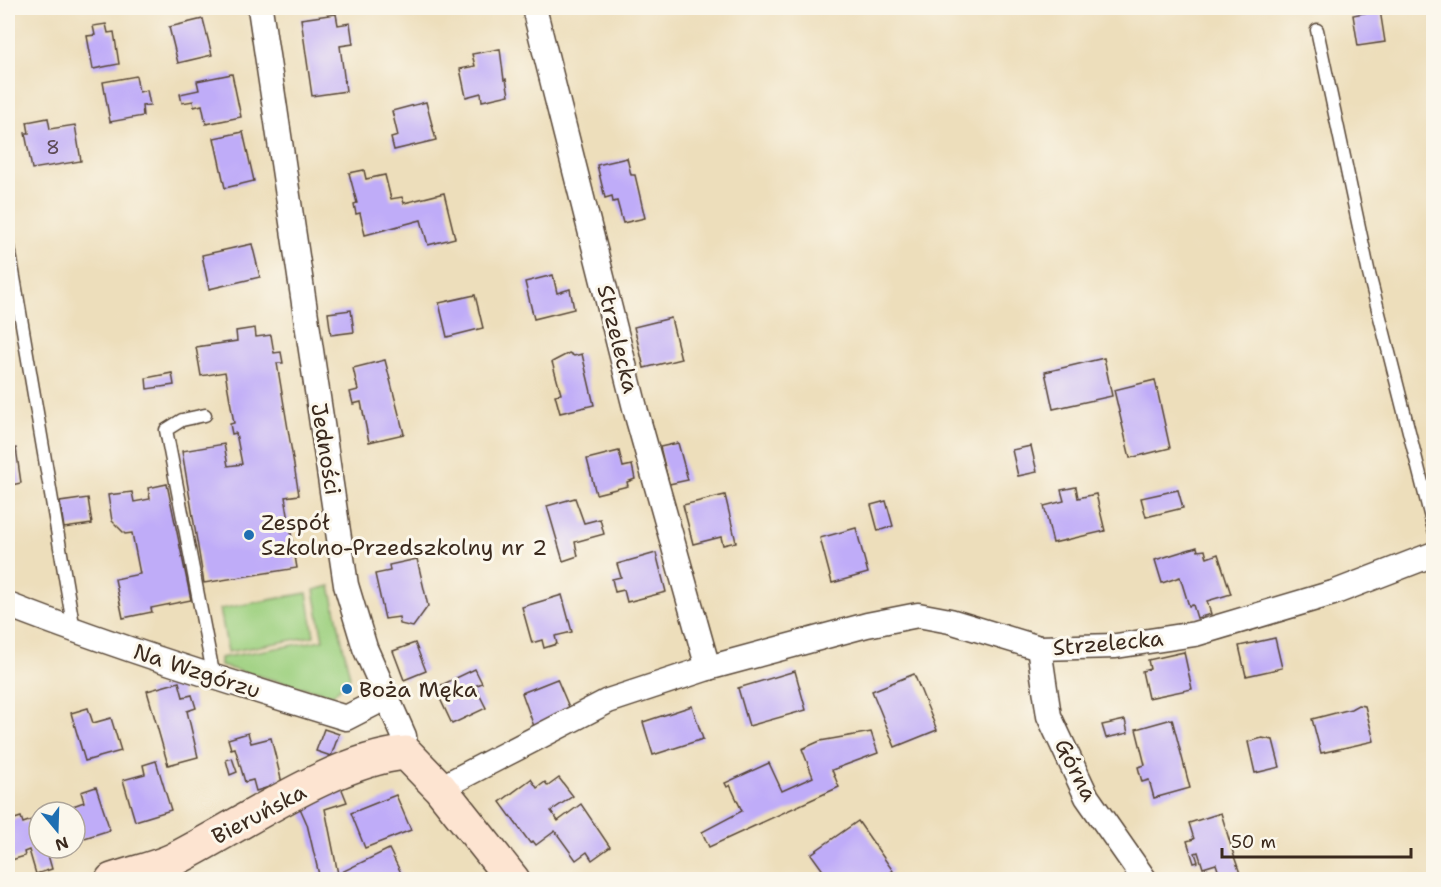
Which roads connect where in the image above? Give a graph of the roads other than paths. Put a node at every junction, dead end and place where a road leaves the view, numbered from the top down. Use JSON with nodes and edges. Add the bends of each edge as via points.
{"nodes":[{"id":1,"x":260,"y":8,"type":"edge"},
{"id":2,"x":534,"y":8,"type":"edge"},
{"id":3,"x":1317,"y":30,"type":"dead end"},
{"id":4,"x":8,"y":242,"type":"edge"},
{"id":5,"x":205,"y":415,"type":"dead end"},
{"id":6,"x":1434,"y":530,"type":"edge"},
{"id":7,"x":1434,"y":554,"type":"edge"},
{"id":8,"x":8,"y":605,"type":"edge"},
{"id":9,"x":74,"y":631,"type":"junction"},
{"id":10,"x":1039,"y":648,"type":"junction"},
{"id":11,"x":708,"y":669,"type":"junction"},
{"id":12,"x":214,"y":678,"type":"junction"},
{"id":13,"x":385,"y":698,"type":"junction"},
{"id":14,"x":406,"y":753,"type":"junction"},
{"id":15,"x":440,"y":788,"type":"junction"},
{"id":16,"x":174,"y":870,"type":"edge"},
{"id":17,"x":112,"y":879,"type":"edge"},
{"id":18,"x":513,"y":879,"type":"edge"},
{"id":19,"x":1145,"y":879,"type":"edge"}],
"edges":[{"from":1,"to":13,"type":"street","name":"Jedności","via":[[346,585]]},
{"from":2,"to":11,"type":"street","name":"Strzelecka","via":[[636,412]]},
{"from":3,"to":6,"type":"lane","via":[[1369,274]]},
{"from":4,"to":9,"type":"lane"},
{"from":5,"to":12,"type":"lane","via":[[182,420],[166,429]]},
{"from":7,"to":10,"type":"street","name":"Strzelecka","via":[[1333,593],[1195,634],[1116,646]]},
{"from":8,"to":9,"type":"street","name":"Na Wzgórzu"},
{"from":9,"to":12,"type":"street","name":"Na Wzgórzu"},
{"from":10,"to":11,"type":"street","name":"Strzelecka","via":[[918,615],[867,625]]},
{"from":10,"to":19,"type":"street","name":"Górna","via":[[1049,716],[1087,797]]},
{"from":11,"to":15,"type":"street","name":"Strzelecka","via":[[608,701]]},
{"from":12,"to":13,"type":"street","name":"Na Wzgórzu","via":[[346,718]]},
{"from":13,"to":14,"type":"street","name":"Jedności","via":[[404,736]]},
{"from":14,"to":15,"type":"street","name":"Jedności"},
{"from":14,"to":16,"type":"street","name":"Bieruńska","via":[[382,755],[296,792]]},
{"from":15,"to":18,"type":"street","name":"Jedności"},
{"from":16,"to":17,"type":"street","name":"Bieruńska"}]}
